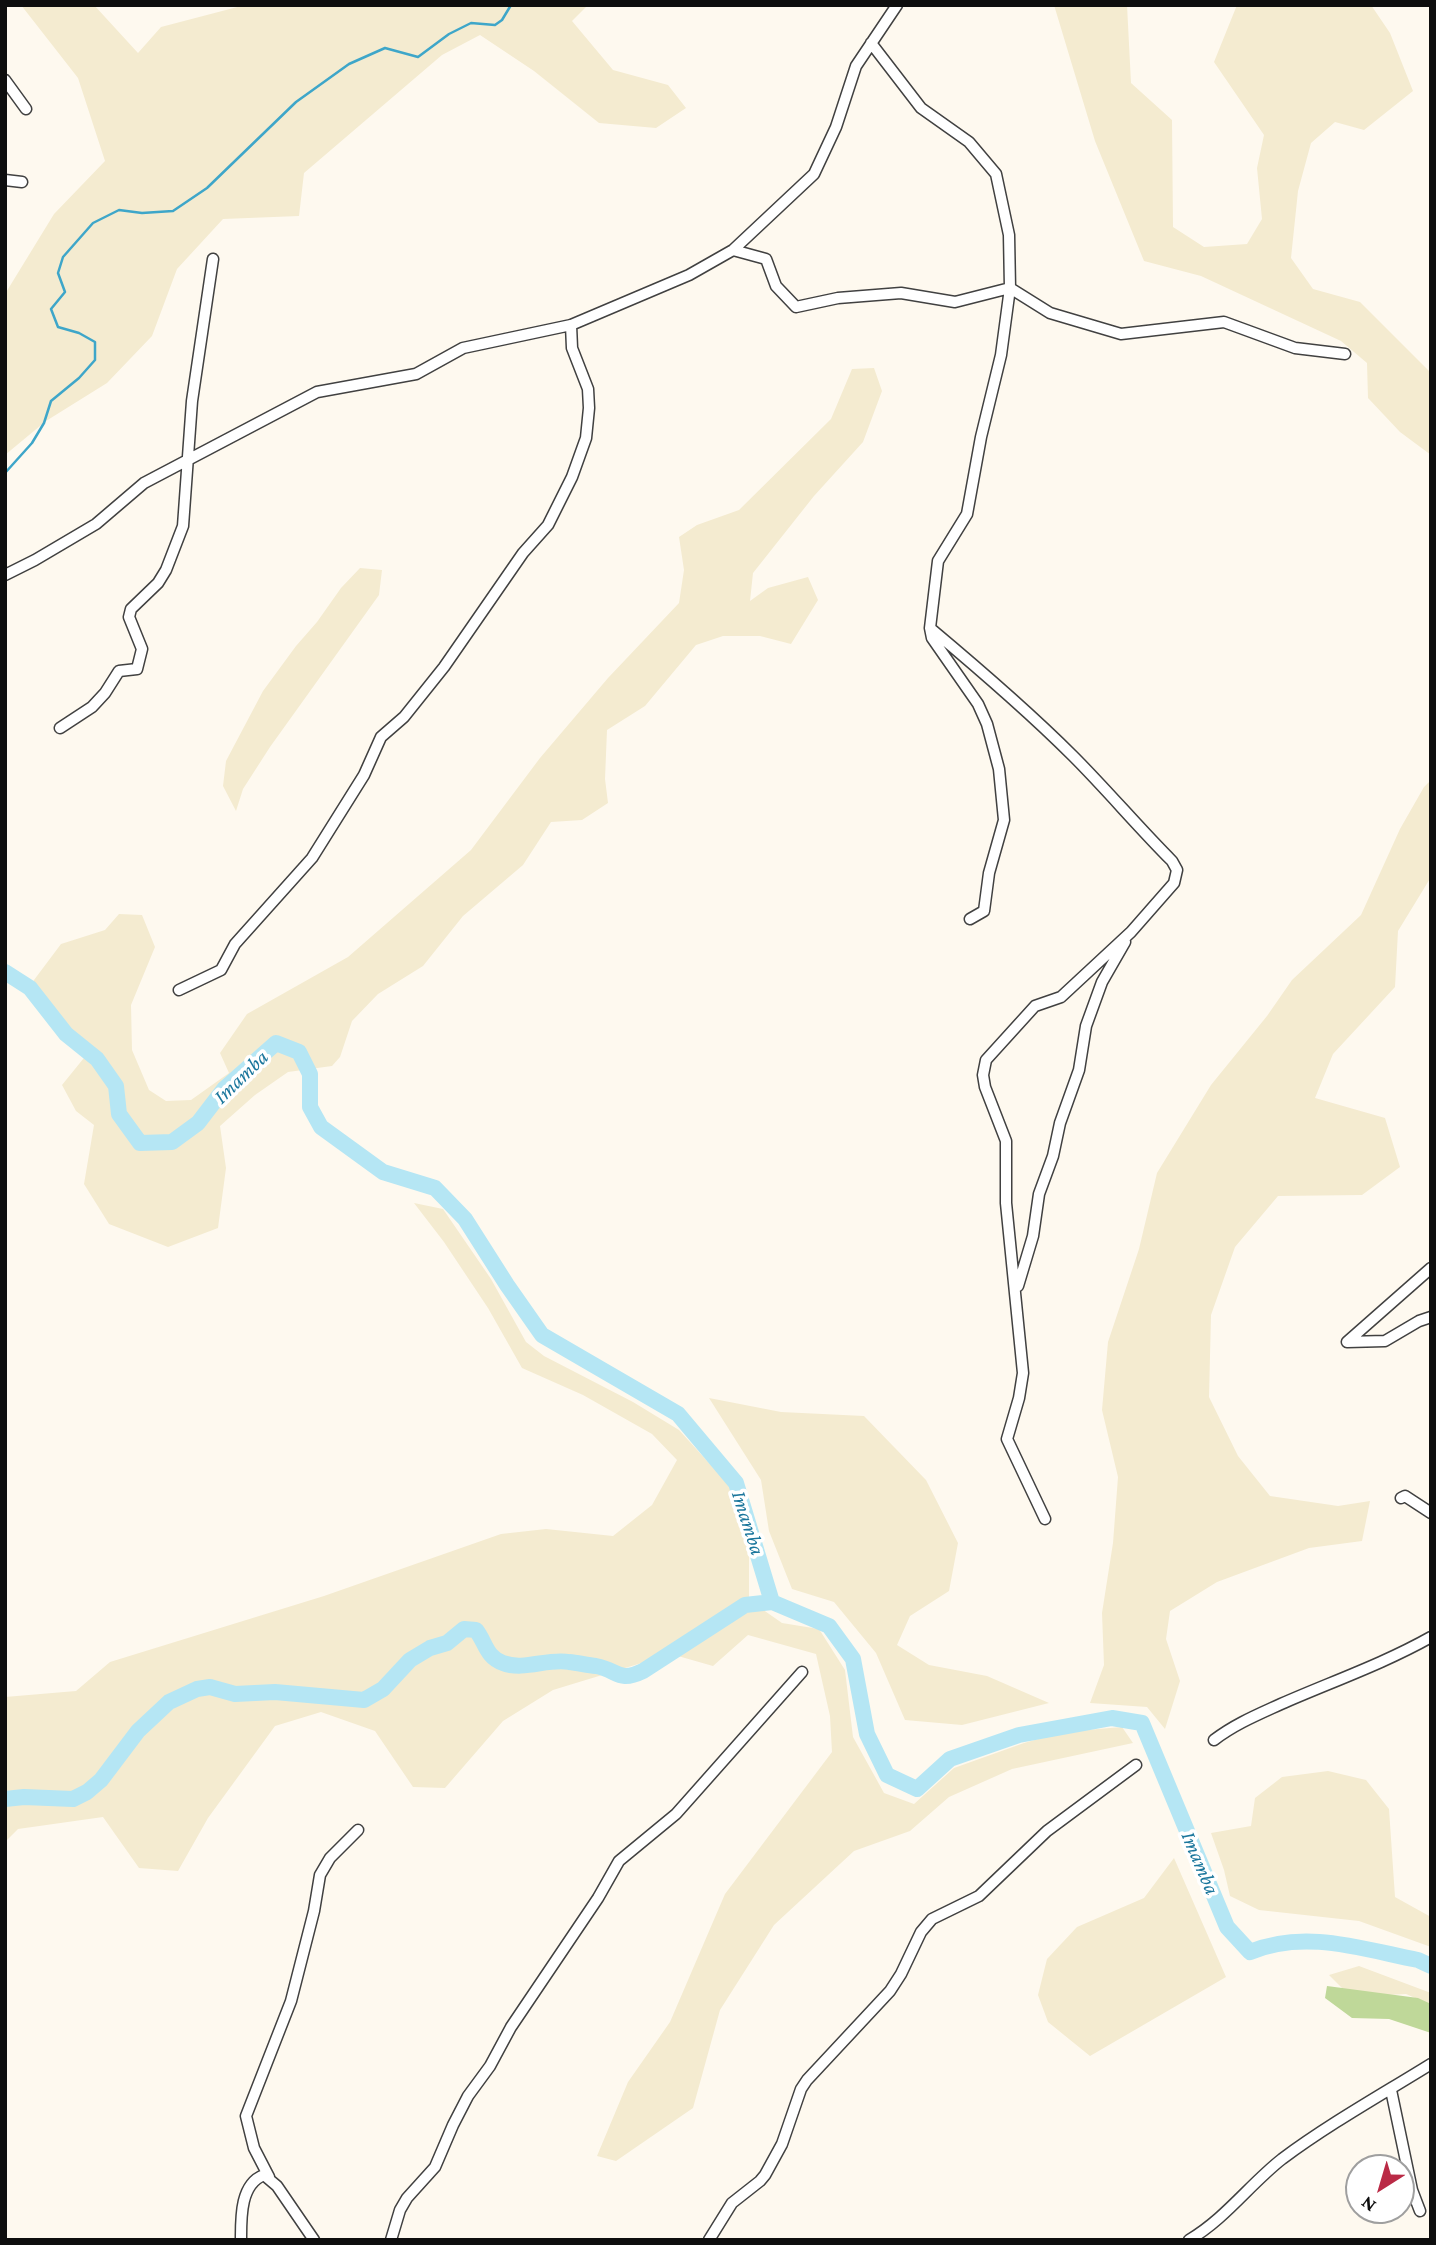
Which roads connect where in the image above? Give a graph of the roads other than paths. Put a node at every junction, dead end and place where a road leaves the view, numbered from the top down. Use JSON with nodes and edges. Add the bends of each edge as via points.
{"nodes":[{"id":1,"x":897,"y":5,"type":"edge"},
{"id":2,"x":871,"y":43,"type":"junction"},
{"id":3,"x":5,"y":80,"type":"edge"},
{"id":4,"x":26,"y":109,"type":"dead end"},
{"id":5,"x":5,"y":180,"type":"edge"},
{"id":6,"x":22,"y":182,"type":"dead end"},
{"id":7,"x":733,"y":250,"type":"junction"},
{"id":8,"x":213,"y":259,"type":"dead end"},
{"id":9,"x":1010,"y":288,"type":"junction"},
{"id":10,"x":571,"y":325,"type":"junction"},
{"id":11,"x":1345,"y":354,"type":"dead end"},
{"id":12,"x":188,"y":460,"type":"junction"},
{"id":13,"x":5,"y":575,"type":"edge"},
{"id":14,"x":930,"y":628,"type":"junction"},
{"id":15,"x":60,"y":728,"type":"dead end"},
{"id":16,"x":970,"y":919,"type":"dead end"},
{"id":17,"x":1131,"y":932,"type":"junction"},
{"id":18,"x":179,"y":990,"type":"dead end"},
{"id":19,"x":1431,"y":1268,"type":"edge"},
{"id":20,"x":1016,"y":1290,"type":"junction"},
{"id":21,"x":1431,"y":1317,"type":"edge"},
{"id":22,"x":1401,"y":1498,"type":"dead end"},
{"id":23,"x":1431,"y":1513,"type":"edge"},
{"id":24,"x":1045,"y":1519,"type":"dead end"},
{"id":25,"x":1431,"y":1637,"type":"edge"},
{"id":26,"x":802,"y":1672,"type":"dead end"},
{"id":27,"x":1214,"y":1740,"type":"dead end"},
{"id":28,"x":1136,"y":1765,"type":"dead end"},
{"id":29,"x":358,"y":1830,"type":"dead end"},
{"id":30,"x":1431,"y":2064,"type":"edge"},
{"id":31,"x":1391,"y":2090,"type":"junction"},
{"id":32,"x":269,"y":2177,"type":"junction"},
{"id":33,"x":1420,"y":2211,"type":"dead end"},
{"id":34,"x":241,"y":2240,"type":"edge"},
{"id":35,"x":314,"y":2240,"type":"edge"},
{"id":36,"x":391,"y":2240,"type":"edge"},
{"id":37,"x":709,"y":2240,"type":"edge"},
{"id":38,"x":1189,"y":2240,"type":"edge"}],
"edges":[{"from":1,"to":2,"type":"street"},
{"from":2,"to":7,"type":"street","via":[[856,66],[814,174]]},
{"from":2,"to":9,"type":"street","via":[[921,108],[969,142],[996,174],[1009,235]]},
{"from":3,"to":4,"type":"street"},
{"from":5,"to":6,"type":"street"},
{"from":7,"to":9,"type":"street","via":[[765,259],[776,286],[796,307],[901,293],[955,302]]},
{"from":7,"to":10,"type":"street","via":[[689,275]]},
{"from":8,"to":12,"type":"street"},
{"from":9,"to":11,"type":"street","via":[[1050,313],[1121,334],[1224,322],[1295,348]]},
{"from":9,"to":14,"type":"street","via":[[1001,355],[967,514],[938,561]]},
{"from":10,"to":12,"type":"street","via":[[463,348],[416,374],[317,392]]},
{"from":10,"to":18,"type":"street","via":[[572,348],[588,389],[586,438],[548,526],[523,553],[412,707],[381,737],[364,775],[312,858],[235,944],[221,971]]},
{"from":12,"to":13,"type":"street","via":[[144,483],[96,524]]},
{"from":12,"to":15,"type":"street","via":[[183,526],[159,583],[131,609],[129,617],[142,649],[137,668],[119,671],[92,707]]},
{"from":14,"to":16,"type":"street","via":[[932,638],[978,704],[999,769],[1004,820],[984,911]]},
{"from":14,"to":17,"type":"street","via":[[1072,755],[1172,861],[1177,870],[1174,883]]},
{"from":17,"to":20,"type":"street","via":[[1102,982],[1086,1026],[1079,1070],[1039,1194],[1033,1236]]},
{"from":17,"to":20,"type":"street","via":[[1061,998],[1035,1006],[986,1060],[985,1087],[1006,1141],[1006,1203]]},
{"from":19,"to":21,"type":"street","via":[[1347,1342],[1385,1341]]},
{"from":20,"to":24,"type":"street","via":[[1023,1373],[1007,1439]]},
{"from":22,"to":23,"type":"street","via":[[1405,1496]]},
{"from":25,"to":27,"type":"street","via":[[1233,1726]]},
{"from":26,"to":36,"type":"street","via":[[676,1814],[619,1861],[468,2096],[435,2167],[400,2210]]},
{"from":28,"to":37,"type":"street","via":[[1047,1831],[979,1896],[927,1924],[890,1991],[807,2080],[765,2175],[732,2203]]},
{"from":29,"to":32,"type":"street","via":[[320,1875],[291,2001],[246,2116],[254,2148]]},
{"from":30,"to":31,"type":"street"},
{"from":31,"to":33,"type":"street"},
{"from":31,"to":38,"type":"street","via":[[1314,2136]]},
{"from":32,"to":34,"type":"street","via":[[260,2177],[247,2189]]},
{"from":32,"to":35,"type":"street"}]}
